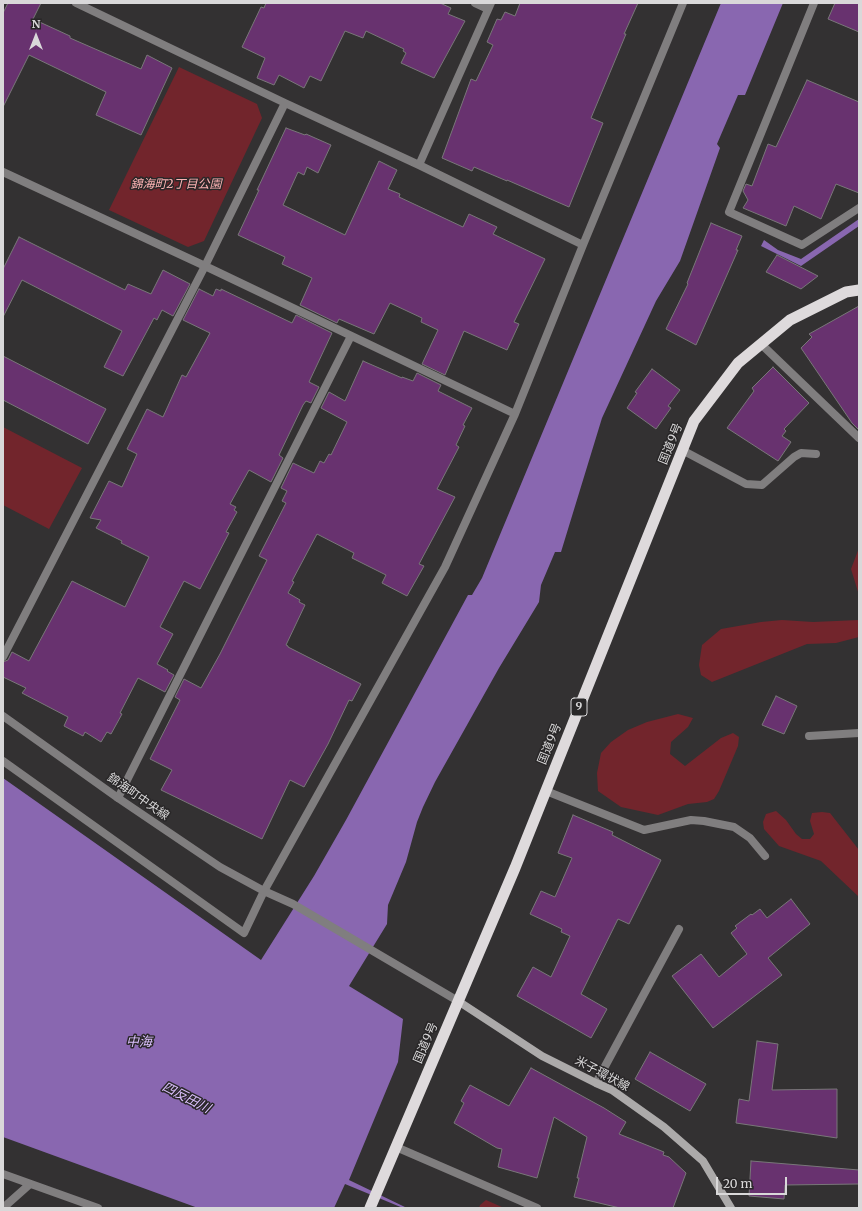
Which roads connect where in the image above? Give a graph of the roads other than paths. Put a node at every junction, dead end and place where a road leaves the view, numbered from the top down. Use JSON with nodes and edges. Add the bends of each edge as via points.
{"nodes":[{"id":1,"x":76,"y":3,"type":"edge"},
{"id":2,"x":475,"y":3,"type":"edge"},
{"id":3,"x":683,"y":3,"type":"edge"},
{"id":4,"x":814,"y":3,"type":"edge"},
{"id":5,"x":489,"y":6,"type":"edge"},
{"id":6,"x":284,"y":103,"type":"junction"},
{"id":7,"x":419,"y":165,"type":"junction"},
{"id":8,"x":3,"y":172,"type":"edge"},
{"id":9,"x":859,"y":208,"type":"edge"},
{"id":10,"x":583,"y":244,"type":"junction"},
{"id":11,"x":205,"y":266,"type":"junction"},
{"id":12,"x":859,"y":290,"type":"edge"},
{"id":13,"x":351,"y":336,"type":"junction"},
{"id":14,"x":761,"y":344,"type":"junction"},
{"id":15,"x":515,"y":414,"type":"junction"},
{"id":16,"x":859,"y":438,"type":"edge"},
{"id":17,"x":682,"y":450,"type":"junction"},
{"id":18,"x":816,"y":454,"type":"dead end"},
{"id":19,"x":3,"y":657,"type":"edge"},
{"id":20,"x":3,"y":716,"type":"edge"},
{"id":21,"x":859,"y":734,"type":"edge"},
{"id":22,"x":809,"y":736,"type":"dead end"},
{"id":23,"x":3,"y":761,"type":"edge"},
{"id":24,"x":546,"y":791,"type":"junction"},
{"id":25,"x":118,"y":798,"type":"junction"},
{"id":26,"x":765,"y":856,"type":"dead end"},
{"id":27,"x":264,"y":891,"type":"junction"},
{"id":28,"x":679,"y":929,"type":"dead end"},
{"id":29,"x":458,"y":1001,"type":"junction"},
{"id":30,"x":596,"y":1083,"type":"junction"},
{"id":31,"x":396,"y":1147,"type":"junction"},
{"id":32,"x":3,"y":1174,"type":"edge"},
{"id":33,"x":30,"y":1184,"type":"junction"},
{"id":34,"x":3,"y":1208,"type":"edge"},
{"id":35,"x":98,"y":1208,"type":"edge"},
{"id":36,"x":370,"y":1208,"type":"edge"},
{"id":37,"x":537,"y":1208,"type":"edge"},
{"id":38,"x":731,"y":1208,"type":"edge"}],
"edges":[{"from":1,"to":6,"type":"street"},
{"from":2,"to":5,"type":"street"},
{"from":3,"to":10,"type":"street"},
{"from":4,"to":9,"type":"street","via":[[729,212],[802,245]]},
{"from":5,"to":7,"type":"street"},
{"from":6,"to":7,"type":"street"},
{"from":6,"to":11,"type":"street"},
{"from":7,"to":10,"type":"street"},
{"from":8,"to":11,"type":"street"},
{"from":10,"to":15,"type":"street"},
{"from":11,"to":13,"type":"street"},
{"from":11,"to":19,"type":"street"},
{"from":12,"to":14,"type":"highway","name":"国道9号","number":"9","via":[[846,292],[790,320]]},
{"from":13,"to":15,"type":"street"},
{"from":13,"to":25,"type":"street"},
{"from":14,"to":16,"type":"street"},
{"from":14,"to":17,"type":"highway","name":"国道9号","number":"9","via":[[738,363],[694,421]]},
{"from":15,"to":27,"type":"street","via":[[445,567]]},
{"from":17,"to":18,"type":"street","via":[[746,484],[762,485],[794,457],[806,452]]},
{"from":17,"to":24,"type":"highway","name":"国道9号","number":"9"},
{"from":20,"to":25,"type":"street","name":"錦海町中央線"},
{"from":21,"to":22,"type":"street"},
{"from":23,"to":27,"type":"street","via":[[244,933]]},
{"from":24,"to":26,"type":"street","via":[[644,830],[691,820],[734,827],[750,838]]},
{"from":24,"to":29,"type":"highway","name":"国道9号","number":"9"},
{"from":25,"to":27,"type":"street","name":"錦海町中央線","via":[[220,867]]},
{"from":27,"to":29,"type":"street","name":"錦海町中央線","via":[[293,904]]},
{"from":28,"to":30,"type":"street"},
{"from":29,"to":30,"type":"main road","name":"米子環状線","via":[[542,1056]]},
{"from":29,"to":31,"type":"highway","name":"国道9号","number":"9"},
{"from":30,"to":38,"type":"main road","name":"米子環状線","via":[[625,1099],[703,1161]]},
{"from":31,"to":36,"type":"highway","name":"国道9号","number":"9"},
{"from":31,"to":37,"type":"street"},
{"from":32,"to":33,"type":"street"},
{"from":33,"to":34,"type":"street"},
{"from":33,"to":35,"type":"street"}]}
